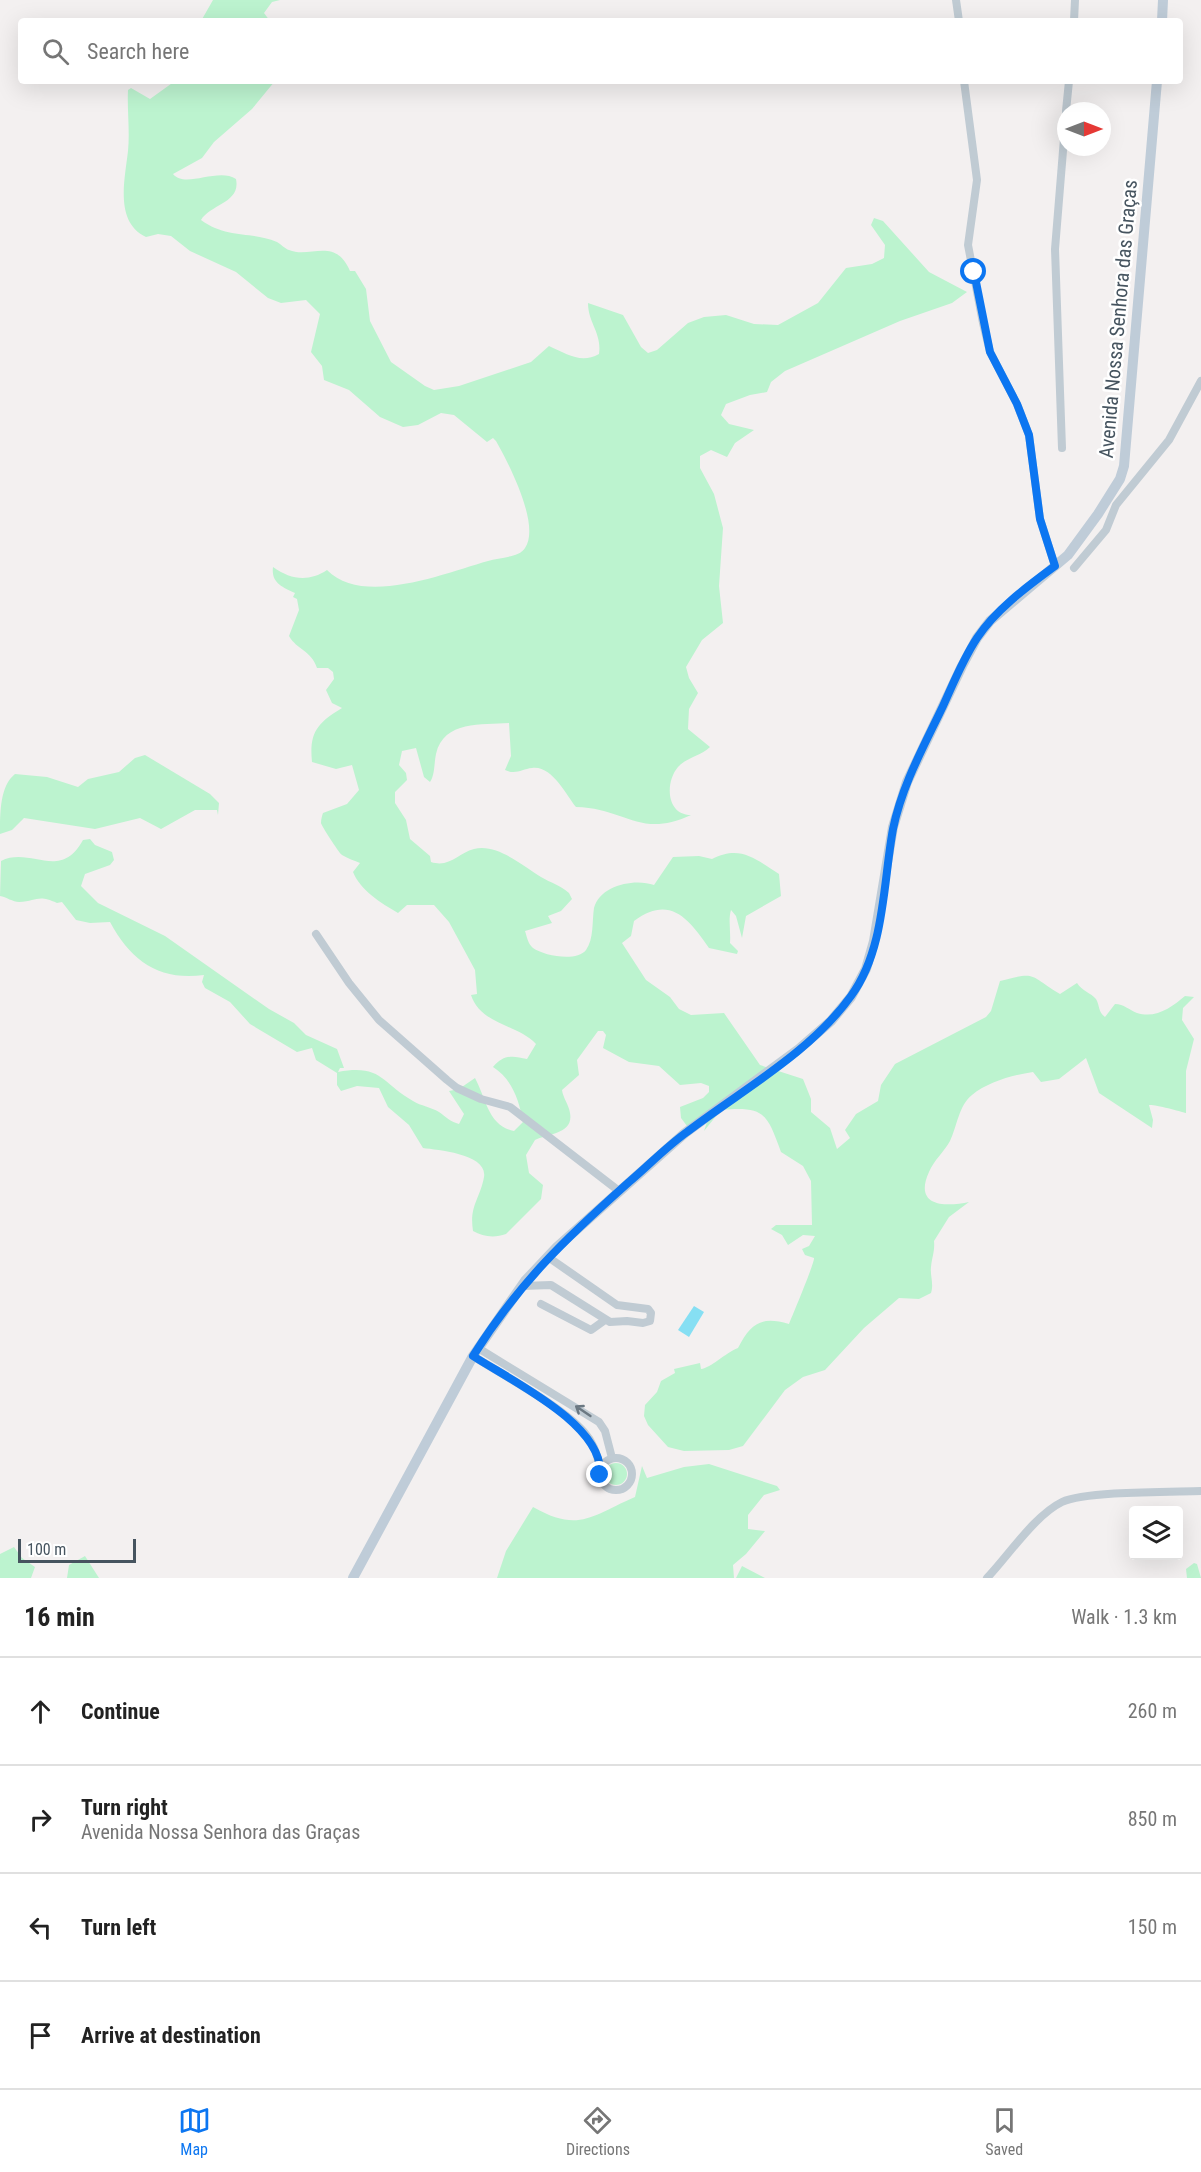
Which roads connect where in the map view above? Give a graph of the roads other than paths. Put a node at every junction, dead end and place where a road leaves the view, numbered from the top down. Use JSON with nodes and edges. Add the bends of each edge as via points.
{"nodes":[{"id":1,"x":956,"y":0,"type":"edge"},
{"id":2,"x":1075,"y":0,"type":"edge"},
{"id":3,"x":1163,"y":0,"type":"edge"},
{"id":4,"x":959,"y":18,"type":"edge"},
{"id":5,"x":1074,"y":18,"type":"edge"},
{"id":6,"x":1162,"y":18,"type":"edge"},
{"id":7,"x":964,"y":84,"type":"edge"},
{"id":8,"x":1069,"y":84,"type":"edge"},
{"id":9,"x":1157,"y":84,"type":"edge"},
{"id":10,"x":1067,"y":102,"type":"edge"},
{"id":11,"x":1062,"y":156,"type":"edge"},
{"id":12,"x":1201,"y":381,"type":"edge"},
{"id":13,"x":1062,"y":448,"type":"dead end"},
{"id":14,"x":1055,"y":566,"type":"junction"},
{"id":15,"x":1074,"y":568,"type":"dead end"},
{"id":16,"x":316,"y":934,"type":"dead end"},
{"id":17,"x":619,"y":1191,"type":"junction"},
{"id":18,"x":548,"y":1257,"type":"junction"},
{"id":19,"x":522,"y":1286,"type":"junction"},
{"id":20,"x":542,"y":1304,"type":"dead end"},
{"id":21,"x":605,"y":1320,"type":"junction"},
{"id":22,"x":476,"y":1352,"type":"junction"},
{"id":23,"x":612,"y":1458,"type":"junction"},
{"id":24,"x":600,"y":1470,"type":"junction"},
{"id":25,"x":1201,"y":1491,"type":"edge"},
{"id":26,"x":353,"y":1578,"type":"edge"},
{"id":27,"x":987,"y":1578,"type":"edge"}],
"edges":[{"from":1,"to":4,"type":"street"},
{"from":2,"to":5,"type":"street"},
{"from":3,"to":6,"type":"main road"},
{"from":7,"to":14,"type":"street","via":[[977,180],[968,245],[990,352],[1029,435],[1040,519]]},
{"from":8,"to":10,"type":"street"},
{"from":9,"to":14,"type":"main road","name":"Avenida Nossa Senhora das Graças","via":[[1124,466],[1098,514],[1068,555]]},
{"from":11,"to":13,"type":"street","via":[[1054,249]]},
{"from":12,"to":15,"type":"street","via":[[1169,440],[1116,505],[1106,530]]},
{"from":14,"to":17,"type":"main road","name":"Avenida Nossa Senhora das Graças","via":[[1014,598],[977,638],[912,771],[893,827],[874,941],[866,969],[851,997],[799,1049],[685,1133]]},
{"from":16,"to":17,"type":"street","via":[[379,1020],[447,1080],[481,1099],[510,1107]]},
{"from":17,"to":18,"type":"main road","name":"Avenida Nossa Senhora das Graças"},
{"from":18,"to":19,"type":"main road","name":"Avenida Nossa Senhora das Graças"},
{"from":18,"to":21,"type":"street","via":[[617,1305],[644,1308],[651,1314],[650,1320],[643,1323]]},
{"from":19,"to":21,"type":"street","via":[[551,1285]]},
{"from":19,"to":22,"type":"main road","name":"Avenida Nossa Senhora das Graças"},
{"from":20,"to":21,"type":"street","via":[[591,1330]]},
{"from":23,"to":22,"type":"street","one_way":true,"via":[[605,1431],[598,1422]]},
{"from":22,"to":24,"type":"street","via":[[584,1431],[598,1455]]},
{"from":22,"to":26,"type":"main road","name":"Avenida Nossa Senhora das Graças"},
{"from":23,"to":24,"type":"street"},
{"from":23,"to":24,"type":"street","via":[[622,1459],[630,1467],[632,1477],[627,1486],[618,1491],[607,1488]]},
{"from":25,"to":27,"type":"street","via":[[1063,1501],[1047,1512]]}]}
